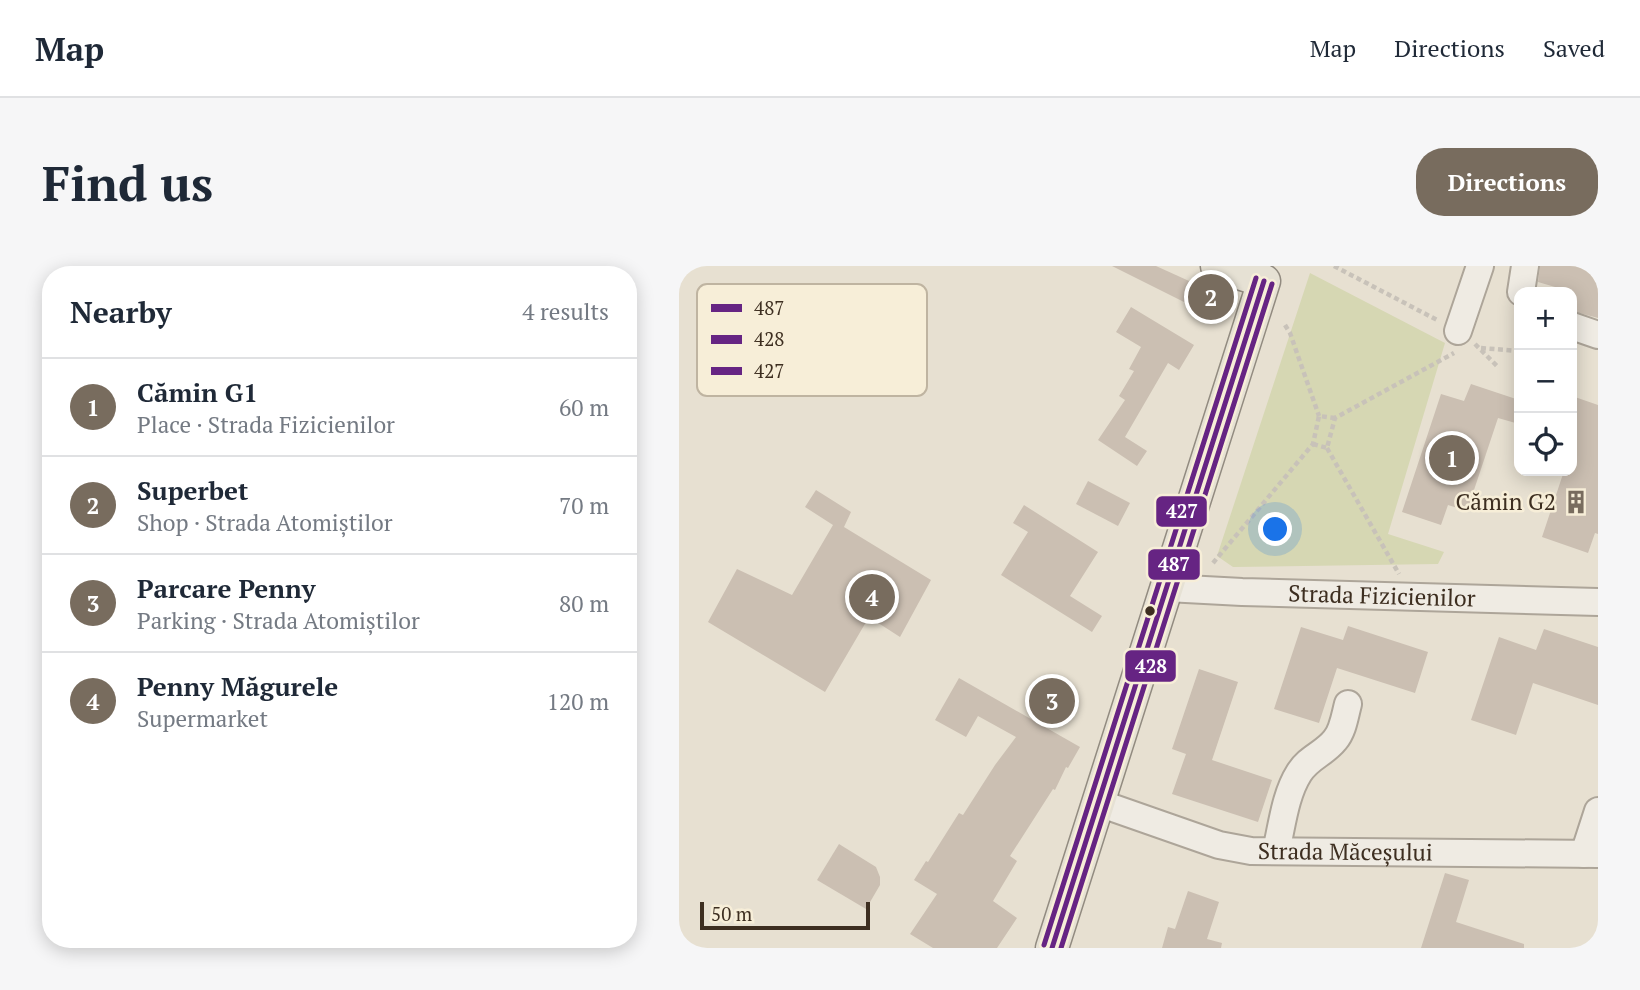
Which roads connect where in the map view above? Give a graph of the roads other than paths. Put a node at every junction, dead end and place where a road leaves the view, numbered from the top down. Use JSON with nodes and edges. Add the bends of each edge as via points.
{"nodes":[{"id":1,"x":1217,"y":266,"type":"edge"},
{"id":2,"x":1480,"y":266,"type":"edge"},
{"id":3,"x":1525,"y":266,"type":"edge"},
{"id":4,"x":1266,"y":274,"type":"edge"},
{"id":5,"x":1522,"y":287,"type":"edge"},
{"id":6,"x":1577,"y":328,"type":"edge"},
{"id":7,"x":1598,"y":335,"type":"edge"},
{"id":8,"x":1466,"y":337,"type":"road end"},
{"id":9,"x":1167,"y":588,"type":"junction"},
{"id":10,"x":1598,"y":602,"type":"edge"},
{"id":11,"x":1348,"y":704,"type":"dead end"},
{"id":12,"x":1099,"y":803,"type":"junction"},
{"id":13,"x":1598,"y":811,"type":"edge"},
{"id":14,"x":1276,"y":851,"type":"junction"},
{"id":15,"x":1591,"y":854,"type":"edge"},
{"id":16,"x":1052,"y":948,"type":"edge"}],
"edges":[{"from":1,"to":4,"type":"main road"},
{"from":2,"to":8,"type":"street"},
{"from":3,"to":5,"type":"street"},
{"from":4,"to":9,"type":"main road"},
{"from":6,"to":7,"type":"street"},
{"from":9,"to":10,"type":"street","name":"Strada Fizicienilor"},
{"from":9,"to":12,"type":"main road"},
{"from":11,"to":14,"type":"street","via":[[1338,738],[1308,760],[1298,774]]},
{"from":12,"to":14,"type":"street","name":"Strada Măceșului","via":[[1219,845]]},
{"from":12,"to":16,"type":"main road"},
{"from":13,"to":15,"type":"street"},
{"from":14,"to":15,"type":"street","name":"Strada Măceșului"}]}
